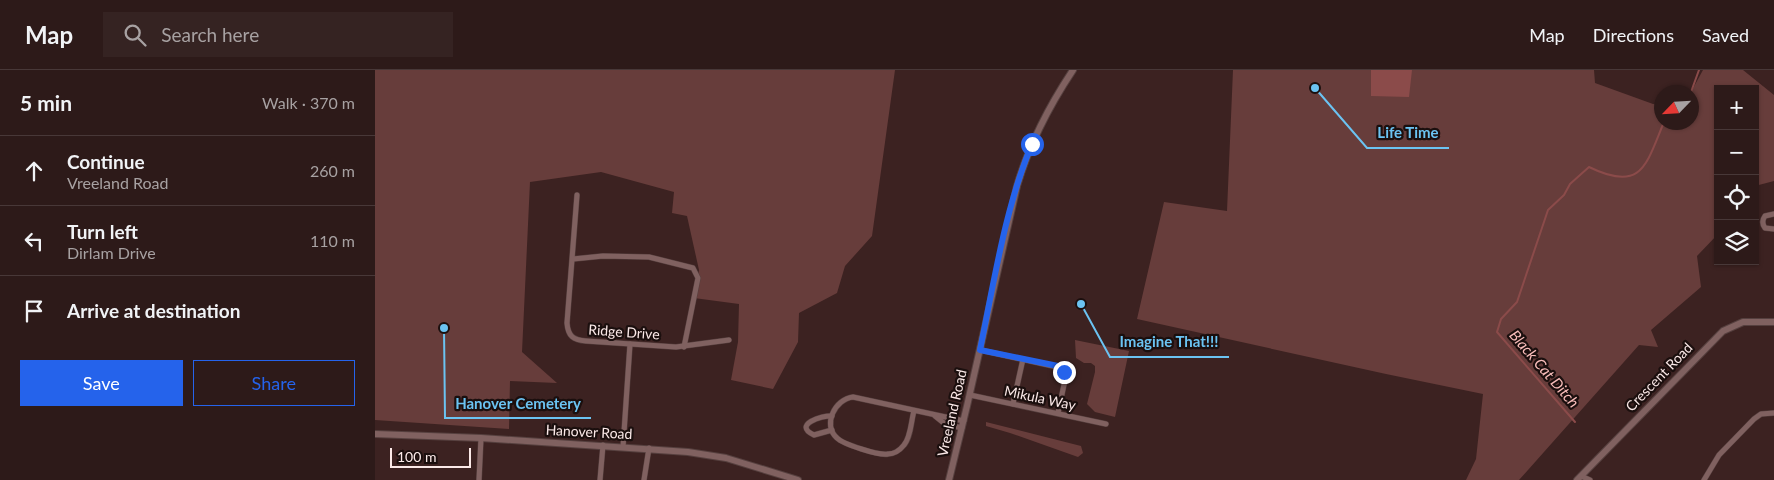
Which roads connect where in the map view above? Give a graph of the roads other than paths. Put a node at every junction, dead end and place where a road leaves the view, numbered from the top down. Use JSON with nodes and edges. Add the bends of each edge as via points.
{"nodes":[{"id":1,"x":1073,"y":70,"type":"edge"},
{"id":2,"x":577,"y":195,"type":"dead end"},
{"id":3,"x":1774,"y":214,"type":"edge"},
{"id":4,"x":1774,"y":229,"type":"edge"},
{"id":5,"x":573,"y":259,"type":"junction"},
{"id":6,"x":1774,"y":322,"type":"edge"},
{"id":7,"x":729,"y":340,"type":"dead end"},
{"id":8,"x":630,"y":344,"type":"junction"},
{"id":9,"x":684,"y":347,"type":"junction"},
{"id":10,"x":980,"y":350,"type":"junction"},
{"id":11,"x":1023,"y":359,"type":"junction"},
{"id":12,"x":970,"y":395,"type":"junction"},
{"id":13,"x":1013,"y":404,"type":"junction"},
{"id":14,"x":914,"y":412,"type":"junction"},
{"id":15,"x":1774,"y":413,"type":"edge"},
{"id":16,"x":1058,"y":414,"type":"junction"},
{"id":17,"x":832,"y":416,"type":"junction"},
{"id":18,"x":1106,"y":424,"type":"dead end"},
{"id":19,"x":963,"y":425,"type":"junction"},
{"id":20,"x":832,"y":430,"type":"junction"},
{"id":21,"x":375,"y":434,"type":"edge"},
{"id":22,"x":481,"y":438,"type":"junction"},
{"id":23,"x":603,"y":446,"type":"junction"},
{"id":24,"x":623,"y":447,"type":"junction"},
{"id":25,"x":649,"y":448,"type":"junction"},
{"id":26,"x":1579,"y":478,"type":"edge"},
{"id":27,"x":479,"y":480,"type":"edge"},
{"id":28,"x":600,"y":480,"type":"edge"},
{"id":29,"x":644,"y":480,"type":"edge"},
{"id":30,"x":794,"y":480,"type":"edge"},
{"id":31,"x":949,"y":480,"type":"edge"},
{"id":32,"x":1590,"y":480,"type":"edge"},
{"id":33,"x":1703,"y":480,"type":"edge"}],
"edges":[{"from":1,"to":10,"type":"street","name":"Vreeland Road","via":[[1041,124],[1023,165]]},
{"from":2,"to":5,"type":"street","name":"Ridge Drive"},
{"from":3,"to":4,"type":"street","via":[[1763,219],[1765,228]]},
{"from":5,"to":8,"type":"street","name":"Ridge Drive","via":[[567,323],[569,334],[577,340]]},
{"from":5,"to":9,"type":"street","via":[[603,256],[649,258],[693,268],[698,278]]},
{"from":6,"to":26,"type":"street","name":"Crescent Road","via":[[1743,322],[1723,331]]},
{"from":7,"to":9,"type":"street","name":"Ridge Drive"},
{"from":8,"to":9,"type":"street","name":"Ridge Drive"},
{"from":8,"to":24,"type":"street"},
{"from":10,"to":11,"type":"street"},
{"from":10,"to":12,"type":"street","name":"Vreeland Road"},
{"from":11,"to":13,"type":"street"},
{"from":11,"to":16,"type":"street","via":[[1058,366],[1064,372]]},
{"from":12,"to":13,"type":"street","name":"Mikula Way"},
{"from":12,"to":19,"type":"street","name":"Vreeland Road"},
{"from":13,"to":16,"type":"street","name":"Mikula Way"},
{"from":14,"to":17,"type":"street","via":[[853,397],[843,399]]},
{"from":14,"to":19,"type":"street"},
{"from":14,"to":20,"type":"street","via":[[907,441],[889,454],[844,443]]},
{"from":15,"to":33,"type":"street","via":[[1754,418],[1719,455]]},
{"from":16,"to":18,"type":"street","name":"Mikula Way"},
{"from":17,"to":20,"type":"street"},
{"from":17,"to":20,"type":"street","via":[[812,420],[807,428],[813,435]]},
{"from":19,"to":31,"type":"street","name":"Vreeland Road"},
{"from":21,"to":22,"type":"street","name":"Hanover Road"},
{"from":22,"to":23,"type":"street","name":"Hanover Road"},
{"from":22,"to":27,"type":"street"},
{"from":23,"to":24,"type":"street","name":"Hanover Road"},
{"from":23,"to":28,"type":"street"},
{"from":24,"to":25,"type":"street","name":"Hanover Road"},
{"from":25,"to":29,"type":"street"},
{"from":25,"to":30,"type":"street","name":"Hanover Road","via":[[705,454]]},
{"from":26,"to":32,"type":"street"}]}
